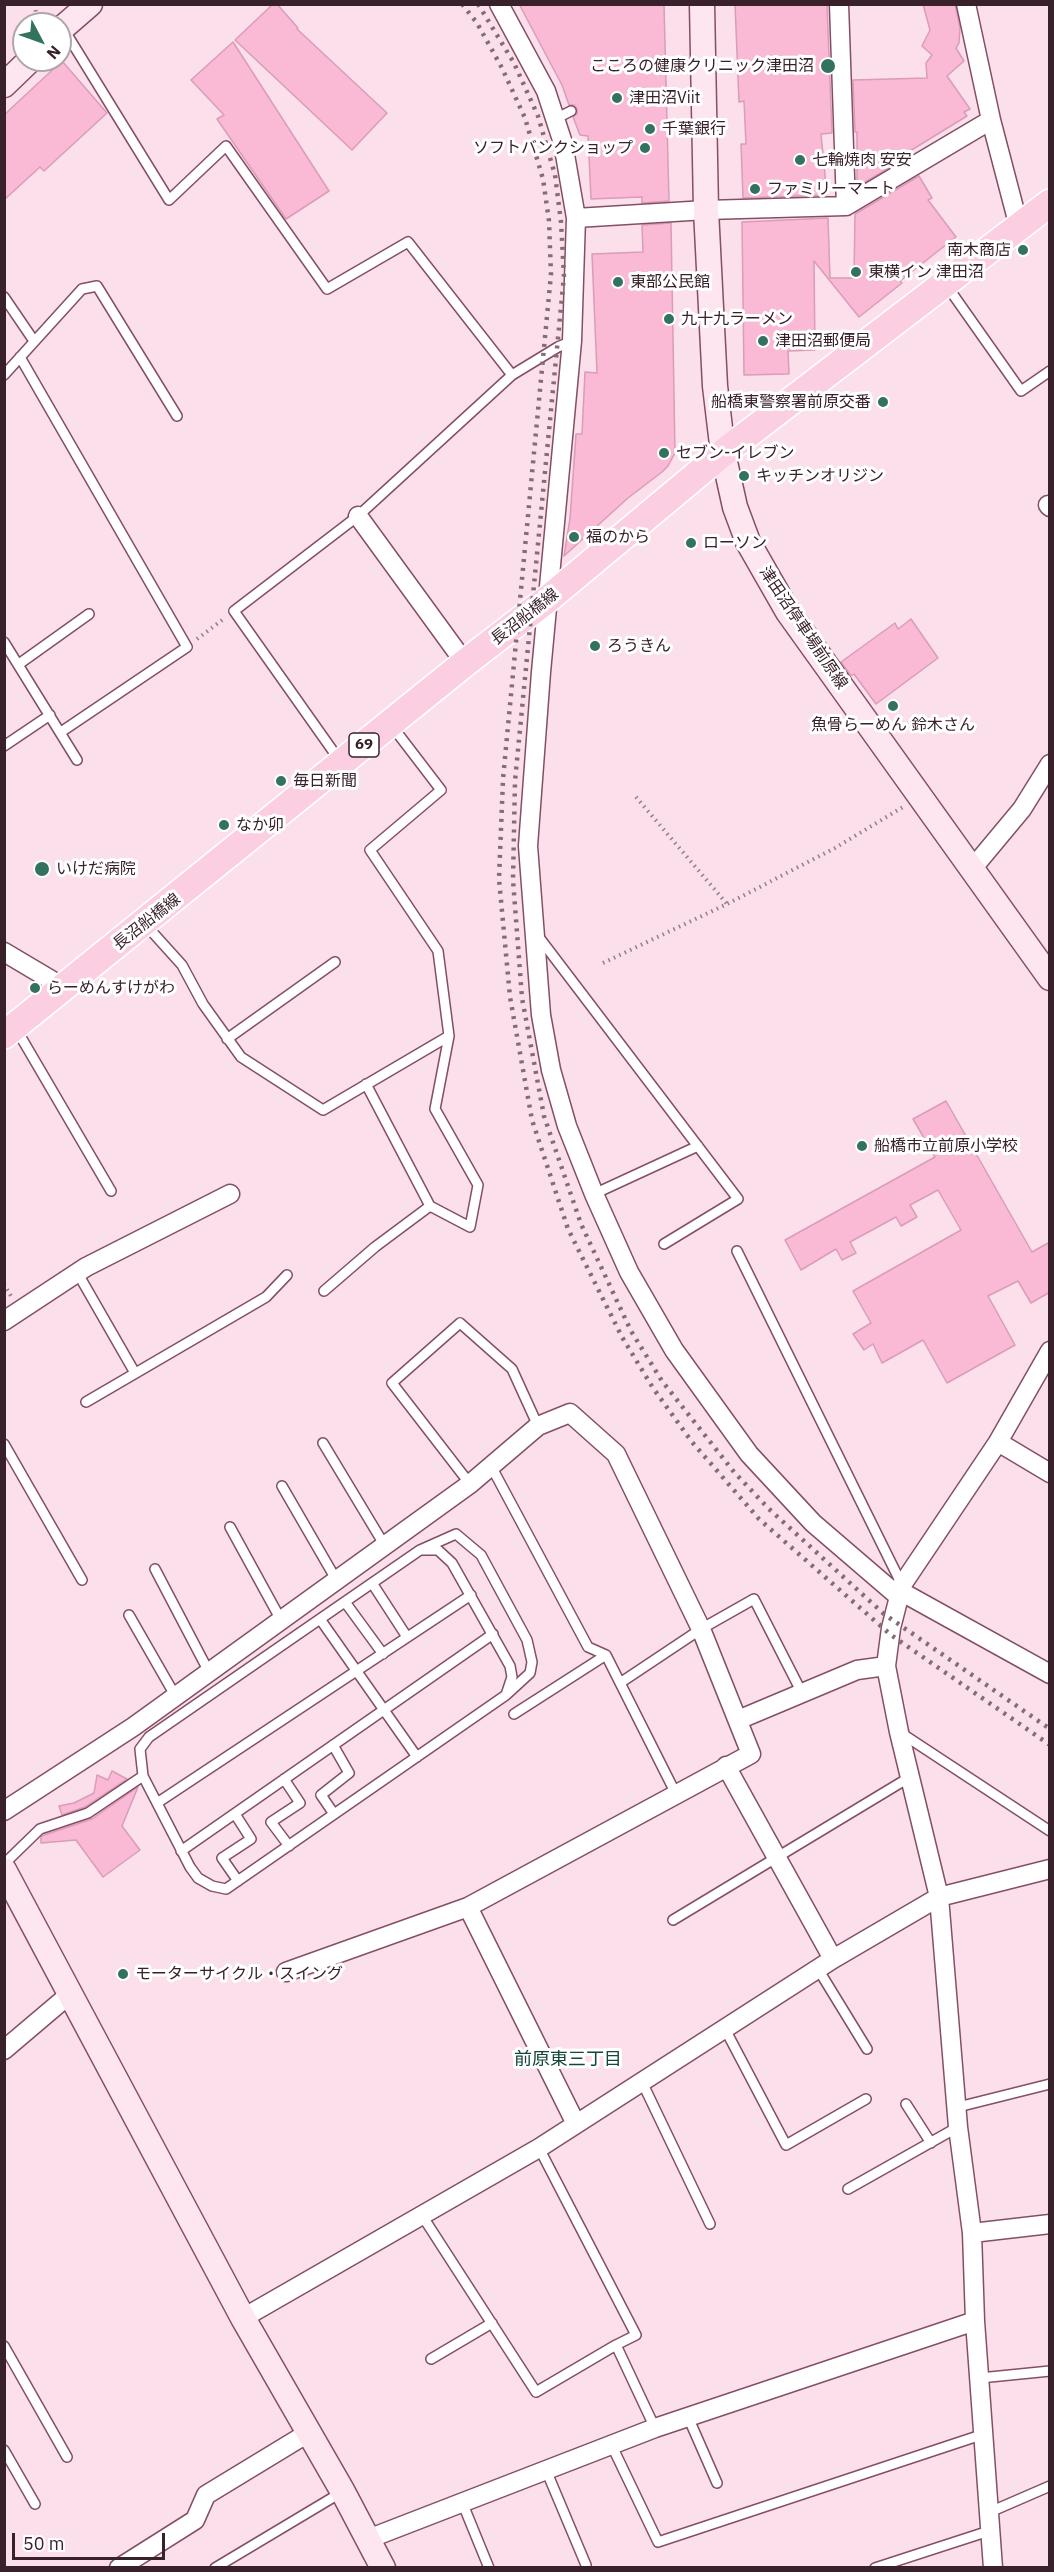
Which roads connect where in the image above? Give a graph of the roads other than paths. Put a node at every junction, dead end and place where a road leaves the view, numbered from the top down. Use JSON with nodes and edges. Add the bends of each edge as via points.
{"nodes":[{"id":1,"x":90,"y":4,"type":"edge"},
{"id":2,"x":499,"y":4,"type":"edge"},
{"id":3,"x":702,"y":4,"type":"edge"},
{"id":4,"x":839,"y":4,"type":"edge"},
{"id":5,"x":966,"y":4,"type":"edge"},
{"id":6,"x":72,"y":20,"type":"edge"},
{"id":7,"x":72,"y":46,"type":"edge"},
{"id":8,"x":18,"y":72,"type":"edge"},
{"id":9,"x":4,"y":85,"type":"edge"},
{"id":10,"x":992,"y":120,"type":"junction"},
{"id":11,"x":1050,"y":204,"type":"edge"},
{"id":12,"x":846,"y":206,"type":"junction"},
{"id":13,"x":706,"y":210,"type":"junction"},
{"id":14,"x":576,"y":218,"type":"junction"},
{"id":15,"x":1019,"y":227,"type":"junction"},
{"id":16,"x":945,"y":284,"type":"junction"},
{"id":17,"x":4,"y":297,"type":"edge"},
{"id":18,"x":34,"y":341,"type":"junction"},
{"id":19,"x":572,"y":341,"type":"junction"},
{"id":20,"x":20,"y":357,"type":"junction"},
{"id":21,"x":1050,"y":371,"type":"edge"},
{"id":22,"x":4,"y":375,"type":"edge"},
{"id":23,"x":512,"y":375,"type":"junction"},
{"id":24,"x":177,"y":416,"type":"dead end"},
{"id":25,"x":723,"y":453,"type":"junction"},
{"id":26,"x":358,"y":516,"type":"junction"},
{"id":27,"x":549,"y":598,"type":"junction"},
{"id":28,"x":89,"y":614,"type":"dead end"},
{"id":29,"x":4,"y":642,"type":"edge"},
{"id":30,"x":465,"y":663,"type":"junction"},
{"id":31,"x":19,"y":664,"type":"junction"},
{"id":32,"x":50,"y":715,"type":"junction"},
{"id":33,"x":390,"y":724,"type":"junction"},
{"id":34,"x":61,"y":732,"type":"junction"},
{"id":35,"x":4,"y":746,"type":"edge"},
{"id":36,"x":77,"y":760,"type":"dead end"},
{"id":37,"x":341,"y":763,"type":"junction"},
{"id":38,"x":1050,"y":764,"type":"edge"},
{"id":39,"x":972,"y":869,"type":"junction"},
{"id":40,"x":145,"y":924,"type":"junction"},
{"id":41,"x":534,"y":930,"type":"junction"},
{"id":42,"x":4,"y":952,"type":"edge"},
{"id":43,"x":335,"y":962,"type":"dead end"},
{"id":44,"x":1050,"y":978,"type":"edge"},
{"id":45,"x":63,"y":987,"type":"junction"},
{"id":46,"x":10,"y":1031,"type":"edge"},
{"id":47,"x":449,"y":1036,"type":"junction"},
{"id":48,"x":227,"y":1039,"type":"junction"},
{"id":49,"x":366,"y":1084,"type":"junction"},
{"id":50,"x":698,"y":1146,"type":"junction"},
{"id":51,"x":111,"y":1191,"type":"dead end"},
{"id":52,"x":230,"y":1194,"type":"dead end"},
{"id":53,"x":594,"y":1194,"type":"junction"},
{"id":54,"x":430,"y":1206,"type":"junction"},
{"id":55,"x":664,"y":1244,"type":"dead end"},
{"id":56,"x":737,"y":1251,"type":"dead end"},
{"id":57,"x":77,"y":1272,"type":"junction"},
{"id":58,"x":287,"y":1275,"type":"dead end"},
{"id":59,"x":324,"y":1292,"type":"dead end"},
{"id":60,"x":4,"y":1321,"type":"edge"},
{"id":61,"x":1050,"y":1351,"type":"edge"},
{"id":62,"x":135,"y":1373,"type":"junction"},
{"id":63,"x":86,"y":1402,"type":"dead end"},
{"id":64,"x":538,"y":1426,"type":"junction"},
{"id":65,"x":998,"y":1442,"type":"junction"},
{"id":66,"x":323,"y":1443,"type":"dead end"},
{"id":67,"x":4,"y":1444,"type":"edge"},
{"id":68,"x":491,"y":1467,"type":"junction"},
{"id":69,"x":1050,"y":1473,"type":"edge"},
{"id":70,"x":471,"y":1484,"type":"junction"},
{"id":71,"x":282,"y":1486,"type":"dead end"},
{"id":72,"x":230,"y":1527,"type":"dead end"},
{"id":73,"x":385,"y":1546,"type":"junction"},
{"id":74,"x":420,"y":1550,"type":"junction"},
{"id":75,"x":155,"y":1569,"type":"dead end"},
{"id":76,"x":82,"y":1580,"type":"dead end"},
{"id":77,"x":337,"y":1581,"type":"junction"},
{"id":78,"x":372,"y":1582,"type":"junction"},
{"id":79,"x":900,"y":1591,"type":"junction"},
{"id":80,"x":471,"y":1595,"type":"junction"},
{"id":81,"x":345,"y":1602,"type":"junction"},
{"id":82,"x":129,"y":1615,"type":"dead end"},
{"id":83,"x":320,"y":1619,"type":"junction"},
{"id":84,"x":281,"y":1620,"type":"junction"},
{"id":85,"x":701,"y":1629,"type":"junction"},
{"id":86,"x":493,"y":1634,"type":"junction"},
{"id":87,"x":407,"y":1637,"type":"junction"},
{"id":88,"x":383,"y":1654,"type":"junction"},
{"id":89,"x":606,"y":1655,"type":"junction"},
{"id":90,"x":886,"y":1666,"type":"junction"},
{"id":91,"x":356,"y":1670,"type":"junction"},
{"id":92,"x":209,"y":1672,"type":"junction"},
{"id":93,"x":1050,"y":1674,"type":"edge"},
{"id":94,"x":620,"y":1683,"type":"junction"},
{"id":95,"x":802,"y":1693,"type":"junction"},
{"id":96,"x":506,"y":1695,"type":"junction"},
{"id":97,"x":176,"y":1697,"type":"junction"},
{"id":98,"x":384,"y":1710,"type":"junction"},
{"id":99,"x":514,"y":1714,"type":"dead end"},
{"id":100,"x":738,"y":1720,"type":"junction"},
{"id":101,"x":899,"y":1732,"type":"junction"},
{"id":102,"x":333,"y":1745,"type":"junction"},
{"id":103,"x":417,"y":1757,"type":"junction"},
{"id":104,"x":726,"y":1766,"type":"junction"},
{"id":105,"x":142,"y":1776,"type":"junction"},
{"id":106,"x":910,"y":1777,"type":"junction"},
{"id":107,"x":284,"y":1779,"type":"junction"},
{"id":108,"x":676,"y":1794,"type":"junction"},
{"id":109,"x":157,"y":1803,"type":"junction"},
{"id":110,"x":4,"y":1811,"type":"edge"},
{"id":111,"x":235,"y":1814,"type":"junction"},
{"id":112,"x":334,"y":1814,"type":"junction"},
{"id":113,"x":1050,"y":1831,"type":"edge"},
{"id":114,"x":289,"y":1846,"type":"junction"},
{"id":115,"x":182,"y":1851,"type":"junction"},
{"id":116,"x":777,"y":1858,"type":"junction"},
{"id":117,"x":4,"y":1864,"type":"edge"},
{"id":118,"x":1050,"y":1869,"type":"edge"},
{"id":119,"x":4,"y":1870,"type":"edge"},
{"id":120,"x":238,"y":1881,"type":"junction"},
{"id":121,"x":939,"y":1897,"type":"junction"},
{"id":122,"x":468,"y":1907,"type":"junction"},
{"id":123,"x":674,"y":1920,"type":"dead end"},
{"id":124,"x":825,"y":1964,"type":"junction"},
{"id":125,"x":286,"y":1972,"type":"dead end"},
{"id":126,"x":70,"y":1994,"type":"junction"},
{"id":127,"x":725,"y":2029,"type":"junction"},
{"id":128,"x":867,"y":2049,"type":"dead end"},
{"id":129,"x":4,"y":2050,"type":"edge"},
{"id":130,"x":642,"y":2082,"type":"junction"},
{"id":131,"x":1050,"y":2084,"type":"edge"},
{"id":132,"x":866,"y":2099,"type":"dead end"},
{"id":133,"x":906,"y":2104,"type":"dead end"},
{"id":134,"x":958,"y":2107,"type":"junction"},
{"id":135,"x":576,"y":2124,"type":"junction"},
{"id":136,"x":958,"y":2127,"type":"junction"},
{"id":137,"x":931,"y":2143,"type":"junction"},
{"id":138,"x":539,"y":2148,"type":"junction"},
{"id":139,"x":848,"y":2189,"type":"dead end"},
{"id":140,"x":423,"y":2217,"type":"junction"},
{"id":141,"x":710,"y":2224,"type":"dead end"},
{"id":142,"x":1050,"y":2224,"type":"edge"},
{"id":143,"x":972,"y":2233,"type":"junction"},
{"id":144,"x":243,"y":2318,"type":"junction"},
{"id":145,"x":975,"y":2321,"type":"junction"},
{"id":146,"x":492,"y":2323,"type":"junction"},
{"id":147,"x":616,"y":2345,"type":"junction"},
{"id":148,"x":4,"y":2346,"type":"edge"},
{"id":149,"x":431,"y":2360,"type":"dead end"},
{"id":150,"x":1050,"y":2371,"type":"edge"},
{"id":151,"x":980,"y":2378,"type":"junction"},
{"id":152,"x":688,"y":2417,"type":"junction"},
{"id":153,"x":655,"y":2428,"type":"junction"},
{"id":154,"x":308,"y":2433,"type":"junction"},
{"id":155,"x":984,"y":2434,"type":"junction"},
{"id":156,"x":611,"y":2444,"type":"junction"},
{"id":157,"x":4,"y":2450,"type":"edge"},
{"id":158,"x":67,"y":2457,"type":"dead end"},
{"id":159,"x":546,"y":2470,"type":"junction"},
{"id":160,"x":717,"y":2483,"type":"dead end"},
{"id":161,"x":1050,"y":2486,"type":"edge"},
{"id":162,"x":343,"y":2492,"type":"junction"},
{"id":163,"x":462,"y":2502,"type":"junction"},
{"id":164,"x":35,"y":2504,"type":"dead end"},
{"id":165,"x":991,"y":2521,"type":"junction"},
{"id":166,"x":368,"y":2540,"type":"junction"},
{"id":167,"x":130,"y":2564,"type":"edge"},
{"id":168,"x":586,"y":2565,"type":"dead end"},
{"id":169,"x":215,"y":2568,"type":"edge"},
{"id":170,"x":383,"y":2568,"type":"edge"},
{"id":171,"x":489,"y":2568,"type":"edge"},
{"id":172,"x":875,"y":2568,"type":"edge"},
{"id":173,"x":993,"y":2568,"type":"edge"}],
"edges":[{"from":1,"to":6,"type":"main road"},
{"from":2,"to":14,"type":"street","via":[[563,115],[563,142]]},
{"from":3,"to":13,"type":"main road","name":"津田沼停車場前原線"},
{"from":4,"to":12,"type":"street"},
{"from":5,"to":10,"type":"street"},
{"from":7,"to":23,"type":"lane","via":[[169,200],[226,146],[327,289],[408,242]]},
{"from":8,"to":9,"type":"main road"},
{"from":10,"to":12,"type":"street"},
{"from":10,"to":15,"type":"street"},
{"from":11,"to":15,"type":"main road","name":"長沼船橋線","number":"69"},
{"from":12,"to":13,"type":"street"},
{"from":13,"to":14,"type":"street"},
{"from":13,"to":25,"type":"main road","name":"津田沼停車場前原線","via":[[715,386]]},
{"from":14,"to":19,"type":"street"},
{"from":15,"to":16,"type":"main road","name":"長沼船橋線","number":"69"},
{"from":16,"to":21,"type":"lane","via":[[1021,391]]},
{"from":16,"to":25,"type":"main road","name":"長沼船橋線","number":"69"},
{"from":17,"to":18,"type":"lane"},
{"from":18,"to":20,"type":"lane"},
{"from":18,"to":24,"type":"lane","via":[[82,289],[97,286]]},
{"from":19,"to":23,"type":"lane"},
{"from":19,"to":27,"type":"street"},
{"from":20,"to":22,"type":"lane"},
{"from":20,"to":34,"type":"lane","via":[[187,647]]},
{"from":23,"to":26,"type":"lane"},
{"from":25,"to":27,"type":"main road","name":"長沼船橋線","number":"69"},
{"from":25,"to":39,"type":"main road","name":"津田沼停車場前原線","via":[[735,507],[767,578]]},
{"from":26,"to":30,"type":"street"},
{"from":26,"to":37,"type":"lane","via":[[234,611]]},
{"from":27,"to":30,"type":"main road","name":"長沼船橋線","number":"69"},
{"from":27,"to":41,"type":"street","via":[[528,846]]},
{"from":28,"to":31,"type":"lane"},
{"from":29,"to":31,"type":"lane"},
{"from":30,"to":33,"type":"main road","name":"長沼船橋線","number":"69"},
{"from":31,"to":32,"type":"lane"},
{"from":32,"to":34,"type":"lane"},
{"from":32,"to":35,"type":"lane"},
{"from":33,"to":37,"type":"main road","name":"長沼船橋線","number":"69"},
{"from":33,"to":47,"type":"lane","via":[[441,790],[370,850],[438,951]]},
{"from":34,"to":36,"type":"lane"},
{"from":37,"to":40,"type":"main road","name":"長沼船橋線","number":"69"},
{"from":38,"to":39,"type":"street","via":[[1022,809]]},
{"from":39,"to":44,"type":"main road","name":"津田沼停車場前原線"},
{"from":40,"to":45,"type":"main road","name":"長沼船橋線","number":"69"},
{"from":40,"to":48,"type":"lane","via":[[182,965]]},
{"from":41,"to":50,"type":"lane"},
{"from":41,"to":53,"type":"street","via":[[541,1015],[551,1070],[567,1126]]},
{"from":42,"to":45,"type":"street"},
{"from":43,"to":48,"type":"lane"},
{"from":45,"to":46,"type":"main road","name":"長沼船橋線","number":"69"},
{"from":46,"to":51,"type":"lane"},
{"from":47,"to":49,"type":"lane"},
{"from":47,"to":54,"type":"lane","via":[[435,1109],[478,1185],[470,1227]]},
{"from":48,"to":49,"type":"lane","via":[[241,1057],[323,1110]]},
{"from":49,"to":54,"type":"lane"},
{"from":50,"to":53,"type":"lane"},
{"from":50,"to":55,"type":"lane","via":[[738,1198]]},
{"from":52,"to":57,"type":"street"},
{"from":53,"to":79,"type":"street","via":[[629,1272],[674,1350],[749,1455],[813,1523]]},
{"from":54,"to":59,"type":"lane"},
{"from":56,"to":79,"type":"lane"},
{"from":57,"to":60,"type":"street"},
{"from":57,"to":62,"type":"lane"},
{"from":58,"to":62,"type":"lane","via":[[266,1297]]},
{"from":61,"to":65,"type":"street"},
{"from":62,"to":63,"type":"lane"},
{"from":64,"to":68,"type":"street"},
{"from":64,"to":70,"type":"lane","via":[[512,1369],[460,1323],[392,1383]]},
{"from":64,"to":85,"type":"street","via":[[570,1413],[616,1454]]},
{"from":65,"to":69,"type":"street"},
{"from":65,"to":79,"type":"street"},
{"from":66,"to":73,"type":"lane"},
{"from":67,"to":76,"type":"lane"},
{"from":68,"to":70,"type":"street"},
{"from":68,"to":89,"type":"lane","via":[[588,1647]]},
{"from":70,"to":73,"type":"street"},
{"from":71,"to":77,"type":"lane"},
{"from":72,"to":84,"type":"lane"},
{"from":73,"to":77,"type":"street"},
{"from":74,"to":78,"type":"lane"},
{"from":74,"to":80,"type":"lane","via":[[438,1550],[452,1563]]},
{"from":74,"to":96,"type":"lane","via":[[456,1534],[481,1555],[528,1640],[532,1662],[530,1673]]},
{"from":75,"to":92,"type":"lane"},
{"from":77,"to":84,"type":"street"},
{"from":78,"to":81,"type":"lane"},
{"from":78,"to":87,"type":"lane"},
{"from":79,"to":90,"type":"street"},
{"from":79,"to":93,"type":"street"},
{"from":80,"to":86,"type":"lane"},
{"from":80,"to":87,"type":"lane"},
{"from":81,"to":83,"type":"lane"},
{"from":81,"to":88,"type":"lane"},
{"from":82,"to":97,"type":"lane"},
{"from":83,"to":91,"type":"lane"},
{"from":83,"to":105,"type":"lane","via":[[149,1737],[140,1749]]},
{"from":84,"to":92,"type":"street"},
{"from":85,"to":94,"type":"lane"},
{"from":85,"to":95,"type":"lane","via":[[754,1599]]},
{"from":85,"to":100,"type":"street"},
{"from":86,"to":96,"type":"lane","via":[[510,1666],[512,1677]]},
{"from":86,"to":98,"type":"lane"},
{"from":87,"to":88,"type":"lane"},
{"from":88,"to":91,"type":"lane"},
{"from":89,"to":94,"type":"lane"},
{"from":89,"to":99,"type":"lane"},
{"from":90,"to":95,"type":"street","via":[[857,1670]]},
{"from":90,"to":101,"type":"street"},
{"from":91,"to":98,"type":"lane"},
{"from":91,"to":109,"type":"lane"},
{"from":92,"to":97,"type":"street"},
{"from":94,"to":108,"type":"lane"},
{"from":95,"to":100,"type":"street"},
{"from":96,"to":103,"type":"lane"},
{"from":97,"to":110,"type":"street"},
{"from":98,"to":102,"type":"lane"},
{"from":98,"to":103,"type":"lane"},
{"from":100,"to":104,"type":"street","via":[[751,1754]]},
{"from":101,"to":106,"type":"street"},
{"from":101,"to":113,"type":"lane"},
{"from":102,"to":107,"type":"lane"},
{"from":102,"to":112,"type":"lane","via":[[349,1773],[321,1795]]},
{"from":103,"to":112,"type":"lane"},
{"from":104,"to":108,"type":"street"},
{"from":104,"to":116,"type":"street"},
{"from":105,"to":109,"type":"lane"},
{"from":105,"to":117,"type":"lane","via":[[88,1813],[40,1829]]},
{"from":106,"to":116,"type":"lane"},
{"from":106,"to":121,"type":"street"},
{"from":107,"to":111,"type":"lane"},
{"from":107,"to":114,"type":"lane","via":[[300,1803],[271,1822]]},
{"from":108,"to":122,"type":"street"},
{"from":109,"to":115,"type":"lane"},
{"from":111,"to":115,"type":"lane"},
{"from":111,"to":120,"type":"lane","via":[[252,1839],[222,1858]]},
{"from":112,"to":114,"type":"lane"},
{"from":114,"to":120,"type":"lane"},
{"from":115,"to":120,"type":"lane","via":[[198,1878],[212,1886],[226,1889]]},
{"from":116,"to":123,"type":"lane"},
{"from":116,"to":124,"type":"street"},
{"from":118,"to":121,"type":"street"},
{"from":119,"to":126,"type":"main road"},
{"from":121,"to":124,"type":"street"},
{"from":121,"to":134,"type":"street"},
{"from":122,"to":125,"type":"street"},
{"from":122,"to":135,"type":"street"},
{"from":124,"to":127,"type":"street"},
{"from":124,"to":128,"type":"lane"},
{"from":126,"to":129,"type":"street"},
{"from":126,"to":144,"type":"main road"},
{"from":127,"to":130,"type":"street"},
{"from":127,"to":132,"type":"lane","via":[[786,2145]]},
{"from":130,"to":135,"type":"street"},
{"from":130,"to":141,"type":"lane"},
{"from":131,"to":134,"type":"lane"},
{"from":133,"to":137,"type":"lane"},
{"from":134,"to":136,"type":"street"},
{"from":135,"to":138,"type":"street"},
{"from":136,"to":137,"type":"lane"},
{"from":136,"to":143,"type":"street"},
{"from":137,"to":139,"type":"lane"},
{"from":138,"to":140,"type":"street"},
{"from":138,"to":147,"type":"lane","via":[[636,2335]]},
{"from":140,"to":144,"type":"street"},
{"from":140,"to":146,"type":"lane"},
{"from":142,"to":143,"type":"street"},
{"from":143,"to":145,"type":"street"},
{"from":144,"to":154,"type":"main road"},
{"from":145,"to":151,"type":"street"},
{"from":145,"to":152,"type":"street"},
{"from":146,"to":147,"type":"lane","via":[[537,2392]]},
{"from":146,"to":149,"type":"lane"},
{"from":147,"to":153,"type":"lane"},
{"from":148,"to":158,"type":"lane"},
{"from":150,"to":151,"type":"lane"},
{"from":151,"to":155,"type":"street"},
{"from":152,"to":153,"type":"street"},
{"from":152,"to":160,"type":"lane"},
{"from":153,"to":156,"type":"street"},
{"from":154,"to":162,"type":"main road"},
{"from":154,"to":167,"type":"street","via":[[207,2495],[195,2520]]},
{"from":155,"to":156,"type":"lane","via":[[658,2542]]},
{"from":155,"to":165,"type":"street"},
{"from":156,"to":159,"type":"street"},
{"from":157,"to":164,"type":"lane"},
{"from":159,"to":163,"type":"street"},
{"from":159,"to":168,"type":"lane"},
{"from":161,"to":165,"type":"lane"},
{"from":162,"to":166,"type":"main road"},
{"from":162,"to":169,"type":"lane"},
{"from":163,"to":166,"type":"street"},
{"from":163,"to":171,"type":"lane"},
{"from":165,"to":172,"type":"lane"},
{"from":165,"to":173,"type":"street"},
{"from":166,"to":170,"type":"main road"}]}
